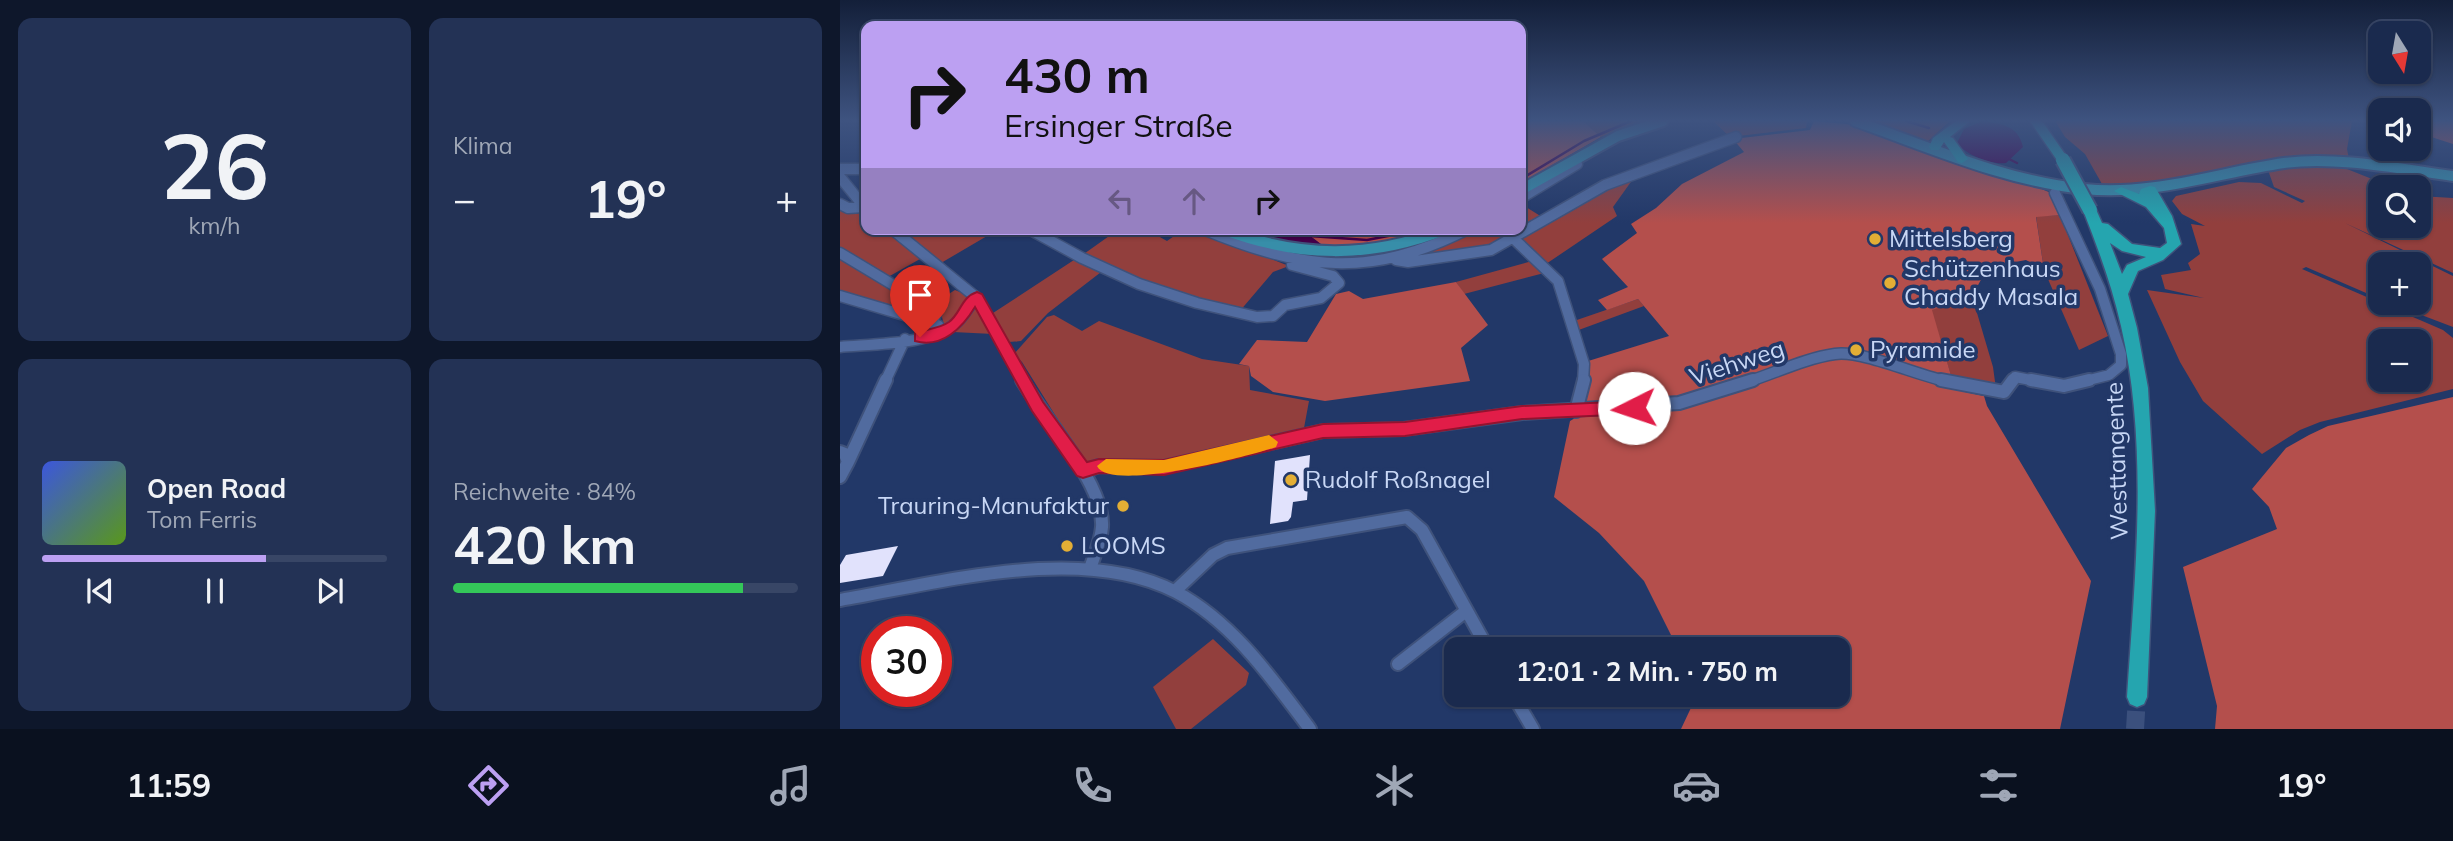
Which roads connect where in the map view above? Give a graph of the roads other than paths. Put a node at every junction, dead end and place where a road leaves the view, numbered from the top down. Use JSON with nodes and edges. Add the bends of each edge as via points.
{"nodes":[{"id":1,"x":1581,"y":155,"type":"edge"},
{"id":2,"x":1585,"y":155,"type":"edge"},
{"id":3,"x":1688,"y":155,"type":"edge"},
{"id":4,"x":1952,"y":155,"type":"edge"},
{"id":5,"x":1960,"y":155,"type":"edge"},
{"id":6,"x":2060,"y":155,"type":"edge"},
{"id":7,"x":1962,"y":159,"type":"junction"},
{"id":8,"x":840,"y":169,"type":"edge"},
{"id":9,"x":861,"y":169,"type":"edge"},
{"id":10,"x":2453,"y":176,"type":"edge"},
{"id":11,"x":840,"y":177,"type":"edge"},
{"id":12,"x":1526,"y":187,"type":"edge"},
{"id":13,"x":2121,"y":191,"type":"joint"},
{"id":14,"x":2055,"y":193,"type":"dead end"},
{"id":15,"x":852,"y":195,"type":"junction"},
{"id":16,"x":1526,"y":195,"type":"edge"},
{"id":17,"x":2150,"y":197,"type":"junction"},
{"id":18,"x":861,"y":204,"type":"edge"},
{"id":19,"x":841,"y":205,"type":"edge"},
{"id":20,"x":861,"y":208,"type":"edge"},
{"id":21,"x":2092,"y":213,"type":"junction"},
{"id":22,"x":1526,"y":232,"type":"edge"},
{"id":23,"x":899,"y":235,"type":"edge"},
{"id":24,"x":1039,"y":235,"type":"edge"},
{"id":25,"x":1220,"y":235,"type":"edge"},
{"id":26,"x":1240,"y":235,"type":"edge"},
{"id":27,"x":1426,"y":235,"type":"edge"},
{"id":28,"x":1456,"y":235,"type":"edge"},
{"id":29,"x":1521,"y":235,"type":"edge"},
{"id":30,"x":1514,"y":239,"type":"junction"},
{"id":31,"x":2168,"y":251,"type":"junction"},
{"id":32,"x":840,"y":253,"type":"edge"},
{"id":33,"x":1293,"y":260,"type":"junction"},
{"id":34,"x":1396,"y":260,"type":"junction"},
{"id":35,"x":2121,"y":293,"type":"junction"},
{"id":36,"x":840,"y":296,"type":"edge"},
{"id":37,"x":977,"y":298,"type":"junction"},
{"id":38,"x":933,"y":321,"type":"junction"},
{"id":39,"x":946,"y":331,"type":"junction"},
{"id":40,"x":905,"y":339,"type":"junction"},
{"id":41,"x":840,"y":347,"type":"edge"},
{"id":42,"x":1576,"y":411,"type":"junction"},
{"id":43,"x":844,"y":457,"type":"edge"},
{"id":44,"x":1083,"y":471,"type":"junction"},
{"id":45,"x":840,"y":477,"type":"edge"},
{"id":46,"x":1090,"y":569,"type":"junction"},
{"id":47,"x":1175,"y":591,"type":"junction"},
{"id":48,"x":840,"y":600,"type":"edge"},
{"id":49,"x":1466,"y":611,"type":"junction"},
{"id":50,"x":1481,"y":637,"type":"edge"},
{"id":51,"x":1398,"y":664,"type":"dead end"},
{"id":52,"x":2137,"y":697,"type":"tunnel mouth"},
{"id":53,"x":1520,"y":707,"type":"edge"},
{"id":54,"x":1310,"y":729,"type":"edge"},
{"id":55,"x":1533,"y":729,"type":"edge"}],
"edges":[{"from":1,"to":12,"type":"main road"},
{"from":2,"to":16,"type":"street","via":[[1586,159]]},
{"from":3,"to":22,"type":"street","via":[[1605,186]]},
{"from":4,"to":7,"type":"main road"},
{"from":5,"to":7,"type":"highway"},
{"from":6,"to":21,"type":"highway","name":"Westtangente","bridge":true},
{"from":7,"to":13,"type":"main road","via":[[2057,186]]},
{"from":8,"to":9,"type":"street"},
{"from":10,"to":17,"type":"main road","via":[[2364,164],[2286,163]]},
{"from":11,"to":15,"type":"street"},
{"from":13,"to":17,"type":"highway"},
{"from":14,"to":42,"type":"street","name":"Viehweg","via":[[2100,289],[2121,354],[2121,365],[2109,375],[2064,386],[2015,377],[2004,393],[1920,376],[1867,357],[1836,354],[1679,403]]},
{"from":15,"to":18,"type":"street"},
{"from":15,"to":19,"type":"street"},
{"from":17,"to":31,"type":"highway","via":[[2168,225],[2174,244]]},
{"from":19,"to":20,"type":"street"},
{"from":21,"to":31,"type":"highway","via":[[2110,237],[2125,247],[2147,253]]},
{"from":21,"to":35,"type":"highway","name":"Westtangente"},
{"from":23,"to":37,"type":"street"},
{"from":24,"to":33,"type":"street","via":[[1151,290],[1246,315],[1273,316],[1285,305],[1321,298],[1339,283],[1334,276],[1292,265]]},
{"from":25,"to":33,"type":"street"},
{"from":26,"to":27,"type":"main road","via":[[1278,248],[1321,254],[1381,249]]},
{"from":28,"to":34,"type":"street"},
{"from":29,"to":30,"type":"street"},
{"from":30,"to":34,"type":"street","via":[[1462,257]]},
{"from":30,"to":42,"type":"street","via":[[1558,281],[1584,364]]},
{"from":31,"to":35,"type":"highway","via":[[2132,268]]},
{"from":32,"to":38,"type":"street","via":[[925,304],[936,314]]},
{"from":33,"to":34,"type":"street","via":[[1341,267]]},
{"from":35,"to":52,"type":"highway","name":"Westtangente","via":[[2142,394],[2146,517]]},
{"from":36,"to":38,"type":"street","via":[[911,319]]},
{"from":37,"to":39,"type":"street"},
{"from":37,"to":44,"type":"street","via":[[1037,407]]},
{"from":38,"to":39,"type":"street"},
{"from":39,"to":40,"type":"street"},
{"from":40,"to":41,"type":"street"},
{"from":40,"to":43,"type":"street"},
{"from":42,"to":44,"type":"street","name":"Viehweg","via":[[1522,413],[1405,429],[1323,431],[1164,467],[1099,466]]},
{"from":43,"to":45,"type":"street"},
{"from":44,"to":46,"type":"street","via":[[1098,497],[1102,520],[1099,547]]},
{"from":46,"to":47,"type":"street","via":[[1122,573]]},
{"from":46,"to":48,"type":"street","via":[[1023,572]]},
{"from":47,"to":49,"type":"street","via":[[1213,555],[1227,548],[1398,516],[1419,526]]},
{"from":47,"to":54,"type":"street","via":[[1212,617],[1247,652]]},
{"from":49,"to":50,"type":"street"},
{"from":49,"to":51,"type":"street"},
{"from":53,"to":55,"type":"street"}]}
